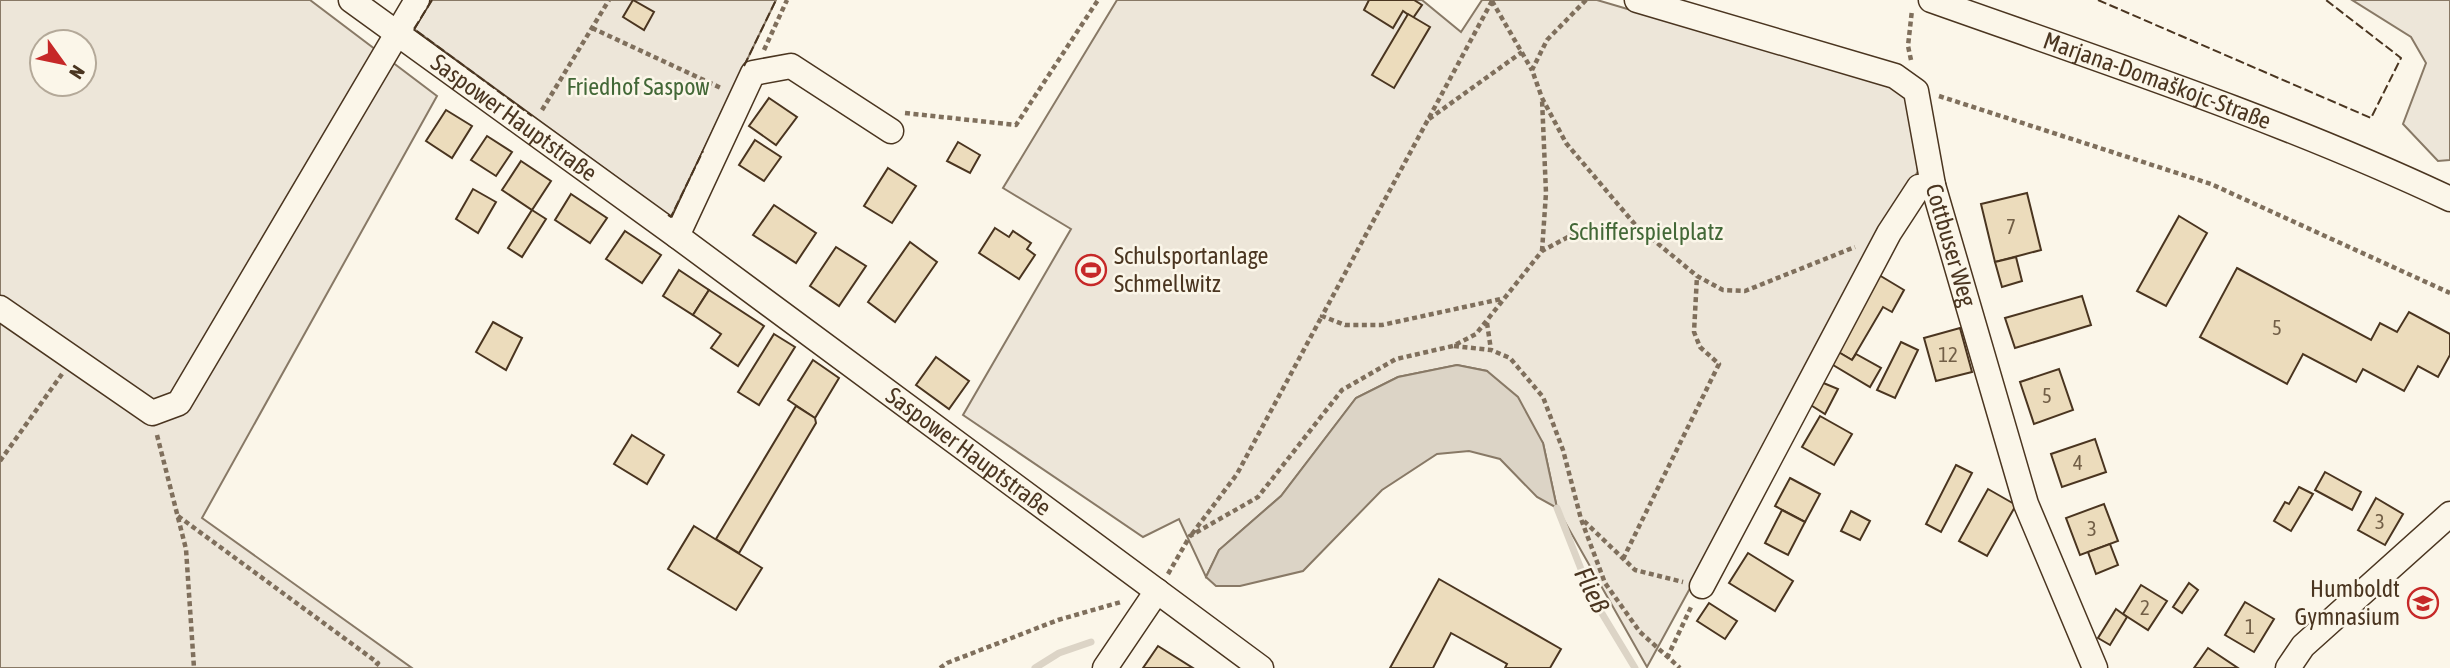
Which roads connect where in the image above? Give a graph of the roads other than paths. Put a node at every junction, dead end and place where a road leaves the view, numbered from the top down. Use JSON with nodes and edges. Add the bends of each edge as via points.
{"nodes":[{"id":1,"x":351,"y":0,"type":"edge"},
{"id":2,"x":417,"y":0,"type":"edge"},
{"id":3,"x":1637,"y":0,"type":"edge"},
{"id":4,"x":1931,"y":0,"type":"edge"},
{"id":5,"x":398,"y":33,"type":"junction"},
{"id":6,"x":891,"y":131,"type":"dead end"},
{"id":7,"x":1933,"y":185,"type":"junction"},
{"id":8,"x":2450,"y":199,"type":"edge"},
{"id":9,"x":677,"y":236,"type":"junction"},
{"id":10,"x":0,"y":308,"type":"edge"},
{"id":11,"x":2450,"y":514,"type":"edge"},
{"id":12,"x":1702,"y":586,"type":"road end"},
{"id":13,"x":1157,"y":591,"type":"junction"},
{"id":14,"x":1105,"y":668,"type":"edge"},
{"id":15,"x":1261,"y":668,"type":"edge"},
{"id":16,"x":2095,"y":668,"type":"edge"},
{"id":17,"x":2288,"y":668,"type":"edge"}],
"edges":[{"from":1,"to":5,"type":"street","name":"Saspower Hauptstraße"},
{"from":2,"to":5,"type":"street"},
{"from":3,"to":7,"type":"street","via":[[1895,76],[1916,91]]},
{"from":4,"to":8,"type":"street","name":"Marjana-Domaškojc-Straße","via":[[2153,78],[2381,167]]},
{"from":5,"to":9,"type":"street","name":"Saspower Hauptstraße"},
{"from":5,"to":10,"type":"street","via":[[179,403],[152,414]]},
{"from":6,"to":9,"type":"street","via":[[791,66],[753,73]]},
{"from":7,"to":12,"type":"street","name":"Cottbuser Weg","via":[[1919,187],[1889,233]]},
{"from":7,"to":16,"type":"street","name":"Cottbuser Weg","via":[[2026,504]]},
{"from":9,"to":13,"type":"street","name":"Saspower Hauptstraße"},
{"from":11,"to":17,"type":"street","via":[[2303,646]]},
{"from":13,"to":14,"type":"street"},
{"from":13,"to":15,"type":"street","name":"Saspower Hauptstraße"}]}
